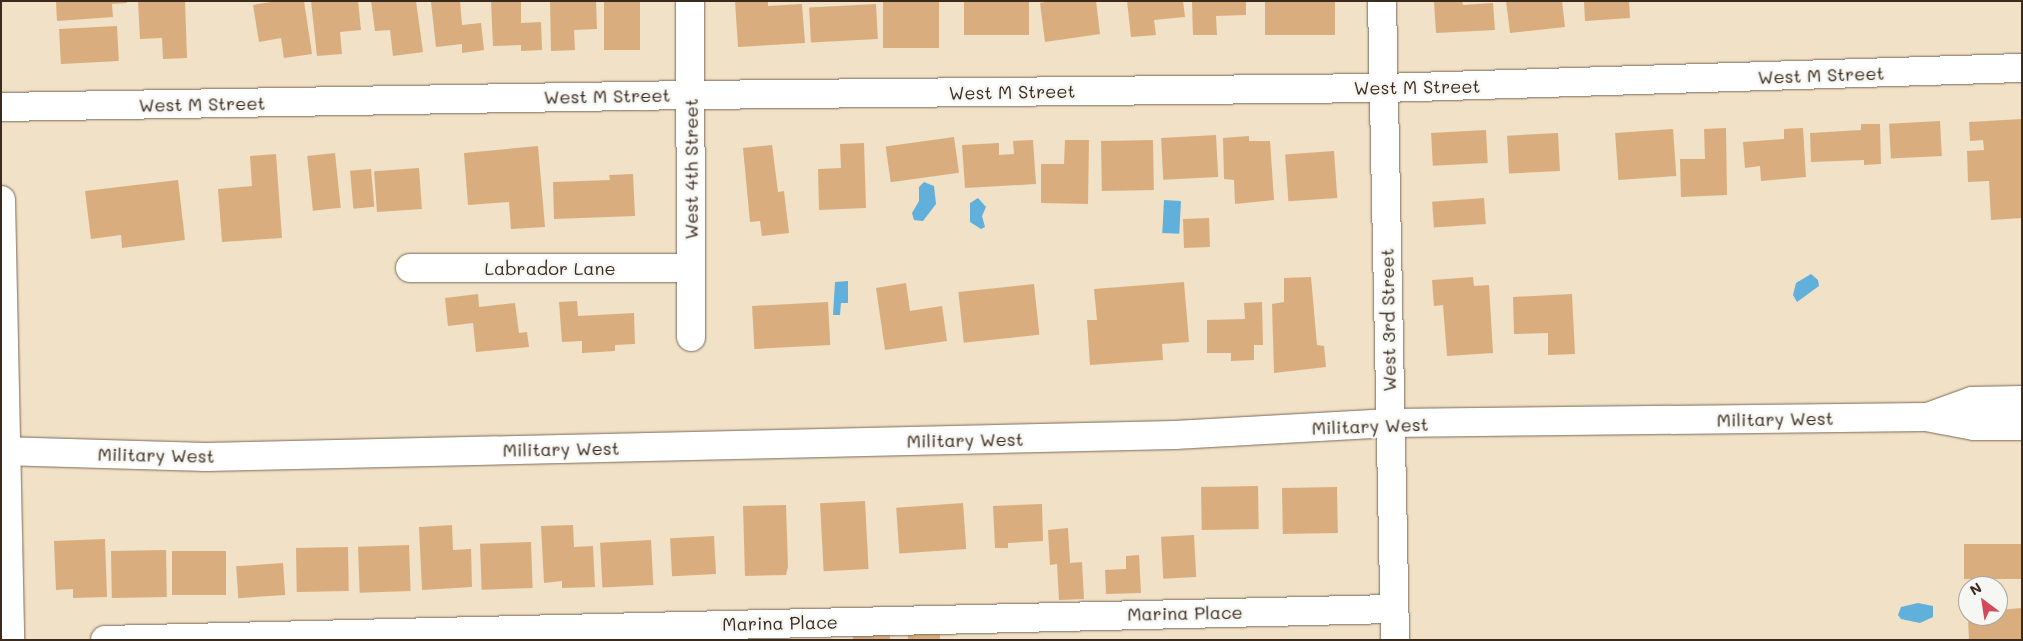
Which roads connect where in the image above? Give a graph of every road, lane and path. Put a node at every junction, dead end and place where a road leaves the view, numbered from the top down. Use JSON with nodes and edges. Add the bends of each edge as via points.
{"nodes":[{"id":1,"x":690,"y":1,"type":"edge"},
{"id":2,"x":1382,"y":1,"type":"edge"},
{"id":3,"x":2022,"y":68,"type":"edge"},
{"id":4,"x":1384,"y":88,"type":"junction"},
{"id":5,"x":691,"y":95,"type":"junction"},
{"id":6,"x":1,"y":107,"type":"edge"},
{"id":7,"x":1,"y":200,"type":"edge"},
{"id":8,"x":410,"y":268,"type":"dead end"},
{"id":9,"x":691,"y":268,"type":"junction"},
{"id":10,"x":691,"y":337,"type":"dead end"},
{"id":11,"x":2022,"y":400,"type":"edge"},
{"id":12,"x":1926,"y":417,"type":"junction"},
{"id":13,"x":1391,"y":423,"type":"junction"},
{"id":14,"x":2022,"y":426,"type":"edge"},
{"id":15,"x":2,"y":452,"type":"edge"},
{"id":16,"x":1394,"y":609,"type":"junction"},
{"id":17,"x":698,"y":632,"type":"edge"},
{"id":18,"x":10,"y":640,"type":"edge"},
{"id":19,"x":105,"y":640,"type":"edge"},
{"id":20,"x":1395,"y":640,"type":"edge"}],
"edges":[{"from":1,"to":5,"type":"street","name":"West 4th Street"},
{"from":2,"to":4,"type":"street","name":"West 3rd Street"},
{"from":3,"to":4,"type":"street","name":"West M Street"},
{"from":4,"to":5,"type":"street","name":"West M Street"},
{"from":4,"to":13,"type":"street","name":"West 3rd Street"},
{"from":5,"to":6,"type":"street","name":"West M Street"},
{"from":5,"to":9,"type":"street","name":"West 4th Street"},
{"from":7,"to":15,"type":"street","via":[[6,394]]},
{"from":8,"to":9,"type":"street","name":"Labrador Lane"},
{"from":9,"to":10,"type":"street","name":"West 4th Street"},
{"from":11,"to":12,"type":"street","name":"Military West","via":[[1972,401]]},
{"from":12,"to":13,"type":"street","name":"Military West"},
{"from":12,"to":14,"type":"street","name":"Military West","via":[[1974,426]]},
{"from":13,"to":15,"type":"street","name":"Military West","via":[[1175,435],[216,456]]},
{"from":13,"to":16,"type":"street","name":"West 3rd Street"},
{"from":15,"to":18,"type":"street"},
{"from":16,"to":17,"type":"street","name":"Marina Place"},
{"from":16,"to":20,"type":"street","name":"West 3rd Street"},
{"from":17,"to":19,"type":"street","name":"Marina Place"}]}
